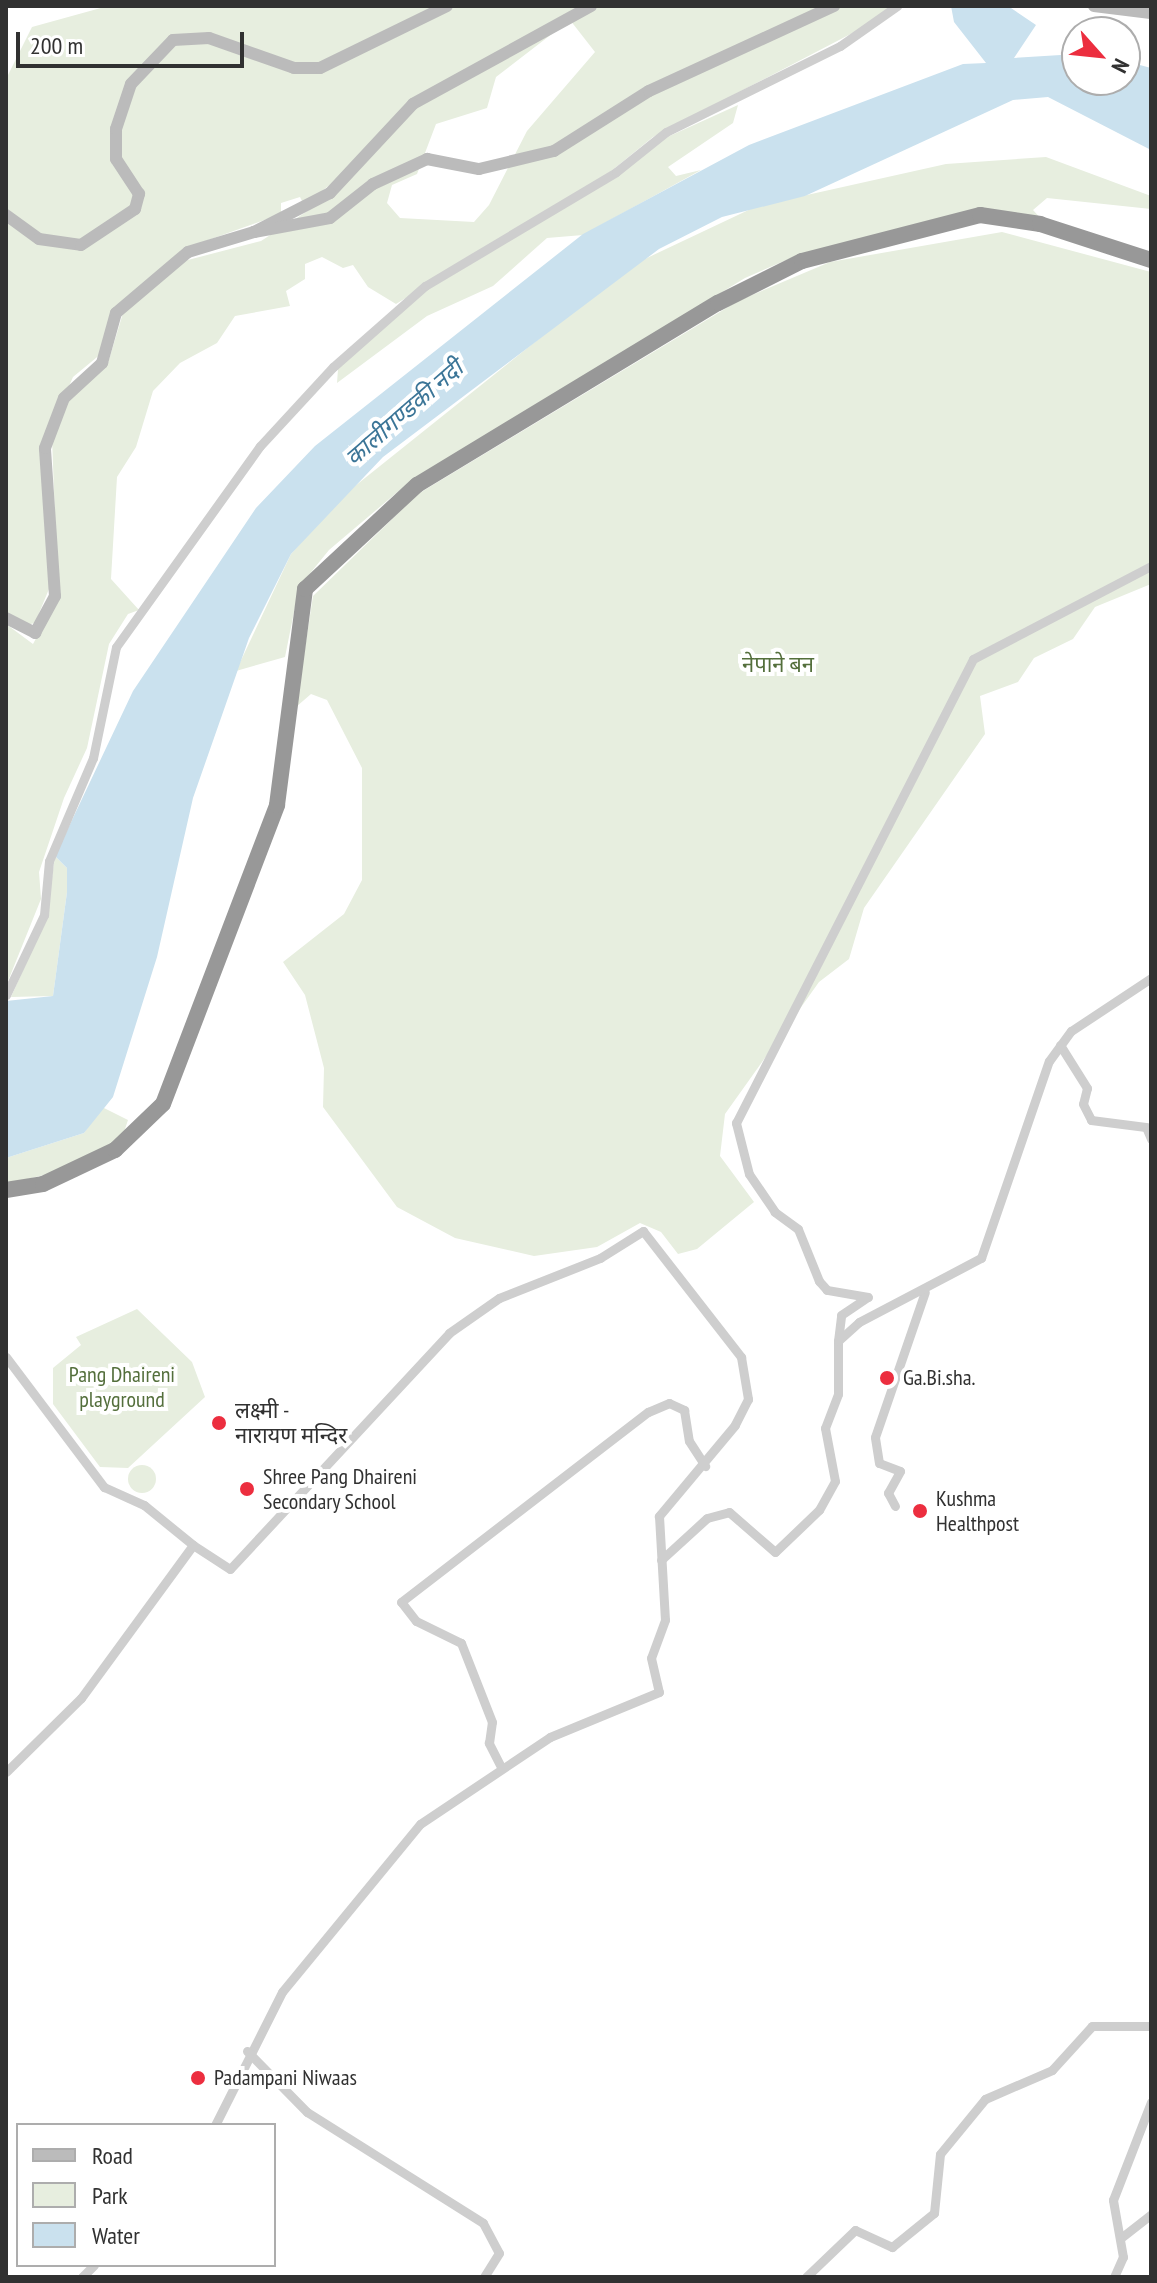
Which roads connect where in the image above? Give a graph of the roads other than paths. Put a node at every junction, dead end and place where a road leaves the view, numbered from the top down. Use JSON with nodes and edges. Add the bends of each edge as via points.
{"nodes":[{"id":1,"x":447,"y":6,"type":"edge"},
{"id":2,"x":591,"y":6,"type":"edge"},
{"id":3,"x":834,"y":6,"type":"edge"},
{"id":4,"x":897,"y":6,"type":"edge"},
{"id":5,"x":1094,"y":6,"type":"edge"},
{"id":6,"x":1151,"y":13,"type":"edge"},
{"id":7,"x":6,"y":215,"type":"edge"},
{"id":8,"x":254,"y":232,"type":"junction"},
{"id":9,"x":1151,"y":260,"type":"edge"},
{"id":10,"x":1151,"y":566,"type":"edge"},
{"id":11,"x":6,"y":618,"type":"edge"},
{"id":12,"x":1151,"y":978,"type":"edge"},
{"id":13,"x":6,"y":995,"type":"edge"},
{"id":14,"x":1060,"y":1045,"type":"junction"},
{"id":15,"x":1151,"y":1139,"type":"edge"},
{"id":16,"x":6,"y":1190,"type":"edge"},
{"id":17,"x":926,"y":1291,"type":"junction"},
{"id":18,"x":838,"y":1341,"type":"junction"},
{"id":19,"x":6,"y":1357,"type":"edge"},
{"id":20,"x":705,"y":1466,"type":"junction"},
{"id":21,"x":895,"y":1506,"type":"dead end"},
{"id":22,"x":193,"y":1545,"type":"junction"},
{"id":23,"x":661,"y":1560,"type":"junction"},
{"id":24,"x":500,"y":1765,"type":"junction"},
{"id":25,"x":6,"y":1772,"type":"edge"},
{"id":26,"x":1151,"y":2026,"type":"edge"},
{"id":27,"x":247,"y":2051,"type":"junction"},
{"id":28,"x":1151,"y":2102,"type":"edge"},
{"id":29,"x":216,"y":2123,"type":"edge"},
{"id":30,"x":1151,"y":2214,"type":"edge"},
{"id":31,"x":1122,"y":2237,"type":"junction"},
{"id":32,"x":484,"y":2277,"type":"edge"},
{"id":33,"x":806,"y":2277,"type":"edge"},
{"id":34,"x":1114,"y":2277,"type":"edge"}],
"edges":[{"from":1,"to":7,"type":"main road","via":[[320,68],[294,68],[209,38],[173,40],[131,84],[116,129],[116,159],[139,194],[135,209],[81,245],[39,239]]},
{"from":2,"to":8,"type":"main road","via":[[546,24],[475,76],[413,104],[330,193]]},
{"from":3,"to":8,"type":"main road","via":[[649,91],[554,151],[479,169],[427,159],[373,184],[330,218]]},
{"from":4,"to":13,"type":"street","via":[[840,46],[666,132],[616,172],[425,286],[333,367],[260,446],[116,647],[93,758],[49,861],[44,915]]},
{"from":5,"to":6,"type":"main road"},
{"from":8,"to":11,"type":"main road","via":[[188,252],[116,313],[102,363],[64,398],[45,448],[55,596],[35,633]]},
{"from":9,"to":16,"type":"highway","via":[[1040,224],[980,215],[802,261],[718,303],[417,485],[322,565],[301,598],[277,805],[163,1104],[115,1150],[43,1184]]},
{"from":10,"to":18,"type":"street","via":[[973,659],[736,1123],[749,1174],[775,1212],[798,1229],[819,1281],[827,1290],[868,1297],[841,1315]]},
{"from":12,"to":14,"type":"street"},
{"from":14,"to":15,"type":"street","via":[[1087,1088],[1083,1104],[1091,1120],[1146,1127]]},
{"from":14,"to":17,"type":"street","via":[[1038,1087],[1027,1139],[981,1258]]},
{"from":17,"to":18,"type":"street","via":[[859,1322]]},
{"from":17,"to":21,"type":"street","via":[[875,1437],[879,1463],[900,1471],[888,1493]]},
{"from":18,"to":23,"type":"street","via":[[838,1394],[825,1428],[835,1481],[819,1510],[775,1552],[729,1512],[707,1518]]},
{"from":19,"to":22,"type":"street","via":[[104,1487],[144,1505]]},
{"from":20,"to":22,"type":"street","via":[[748,1399],[747,1375],[741,1357],[643,1231],[600,1258],[499,1298],[449,1333],[233,1567],[219,1568]]},
{"from":20,"to":23,"type":"street","via":[[662,1505]]},
{"from":20,"to":24,"type":"street","via":[[689,1441],[684,1410],[669,1403],[648,1412],[401,1602],[416,1621],[461,1643],[492,1722],[489,1743]]},
{"from":22,"to":25,"type":"street","via":[[91,1686]]},
{"from":23,"to":24,"type":"street","via":[[665,1620],[651,1658],[659,1692]]},
{"from":24,"to":27,"type":"street","via":[[420,1824],[357,1893]]},
{"from":26,"to":33,"type":"street","via":[[1092,2026],[1052,2070],[985,2099],[940,2154],[934,2213],[892,2247],[855,2230]]},
{"from":27,"to":29,"type":"street"},
{"from":27,"to":32,"type":"street","via":[[307,2112],[483,2223],[499,2253]]},
{"from":28,"to":31,"type":"street","via":[[1113,2200]]},
{"from":30,"to":31,"type":"street"},
{"from":31,"to":34,"type":"street"}]}
